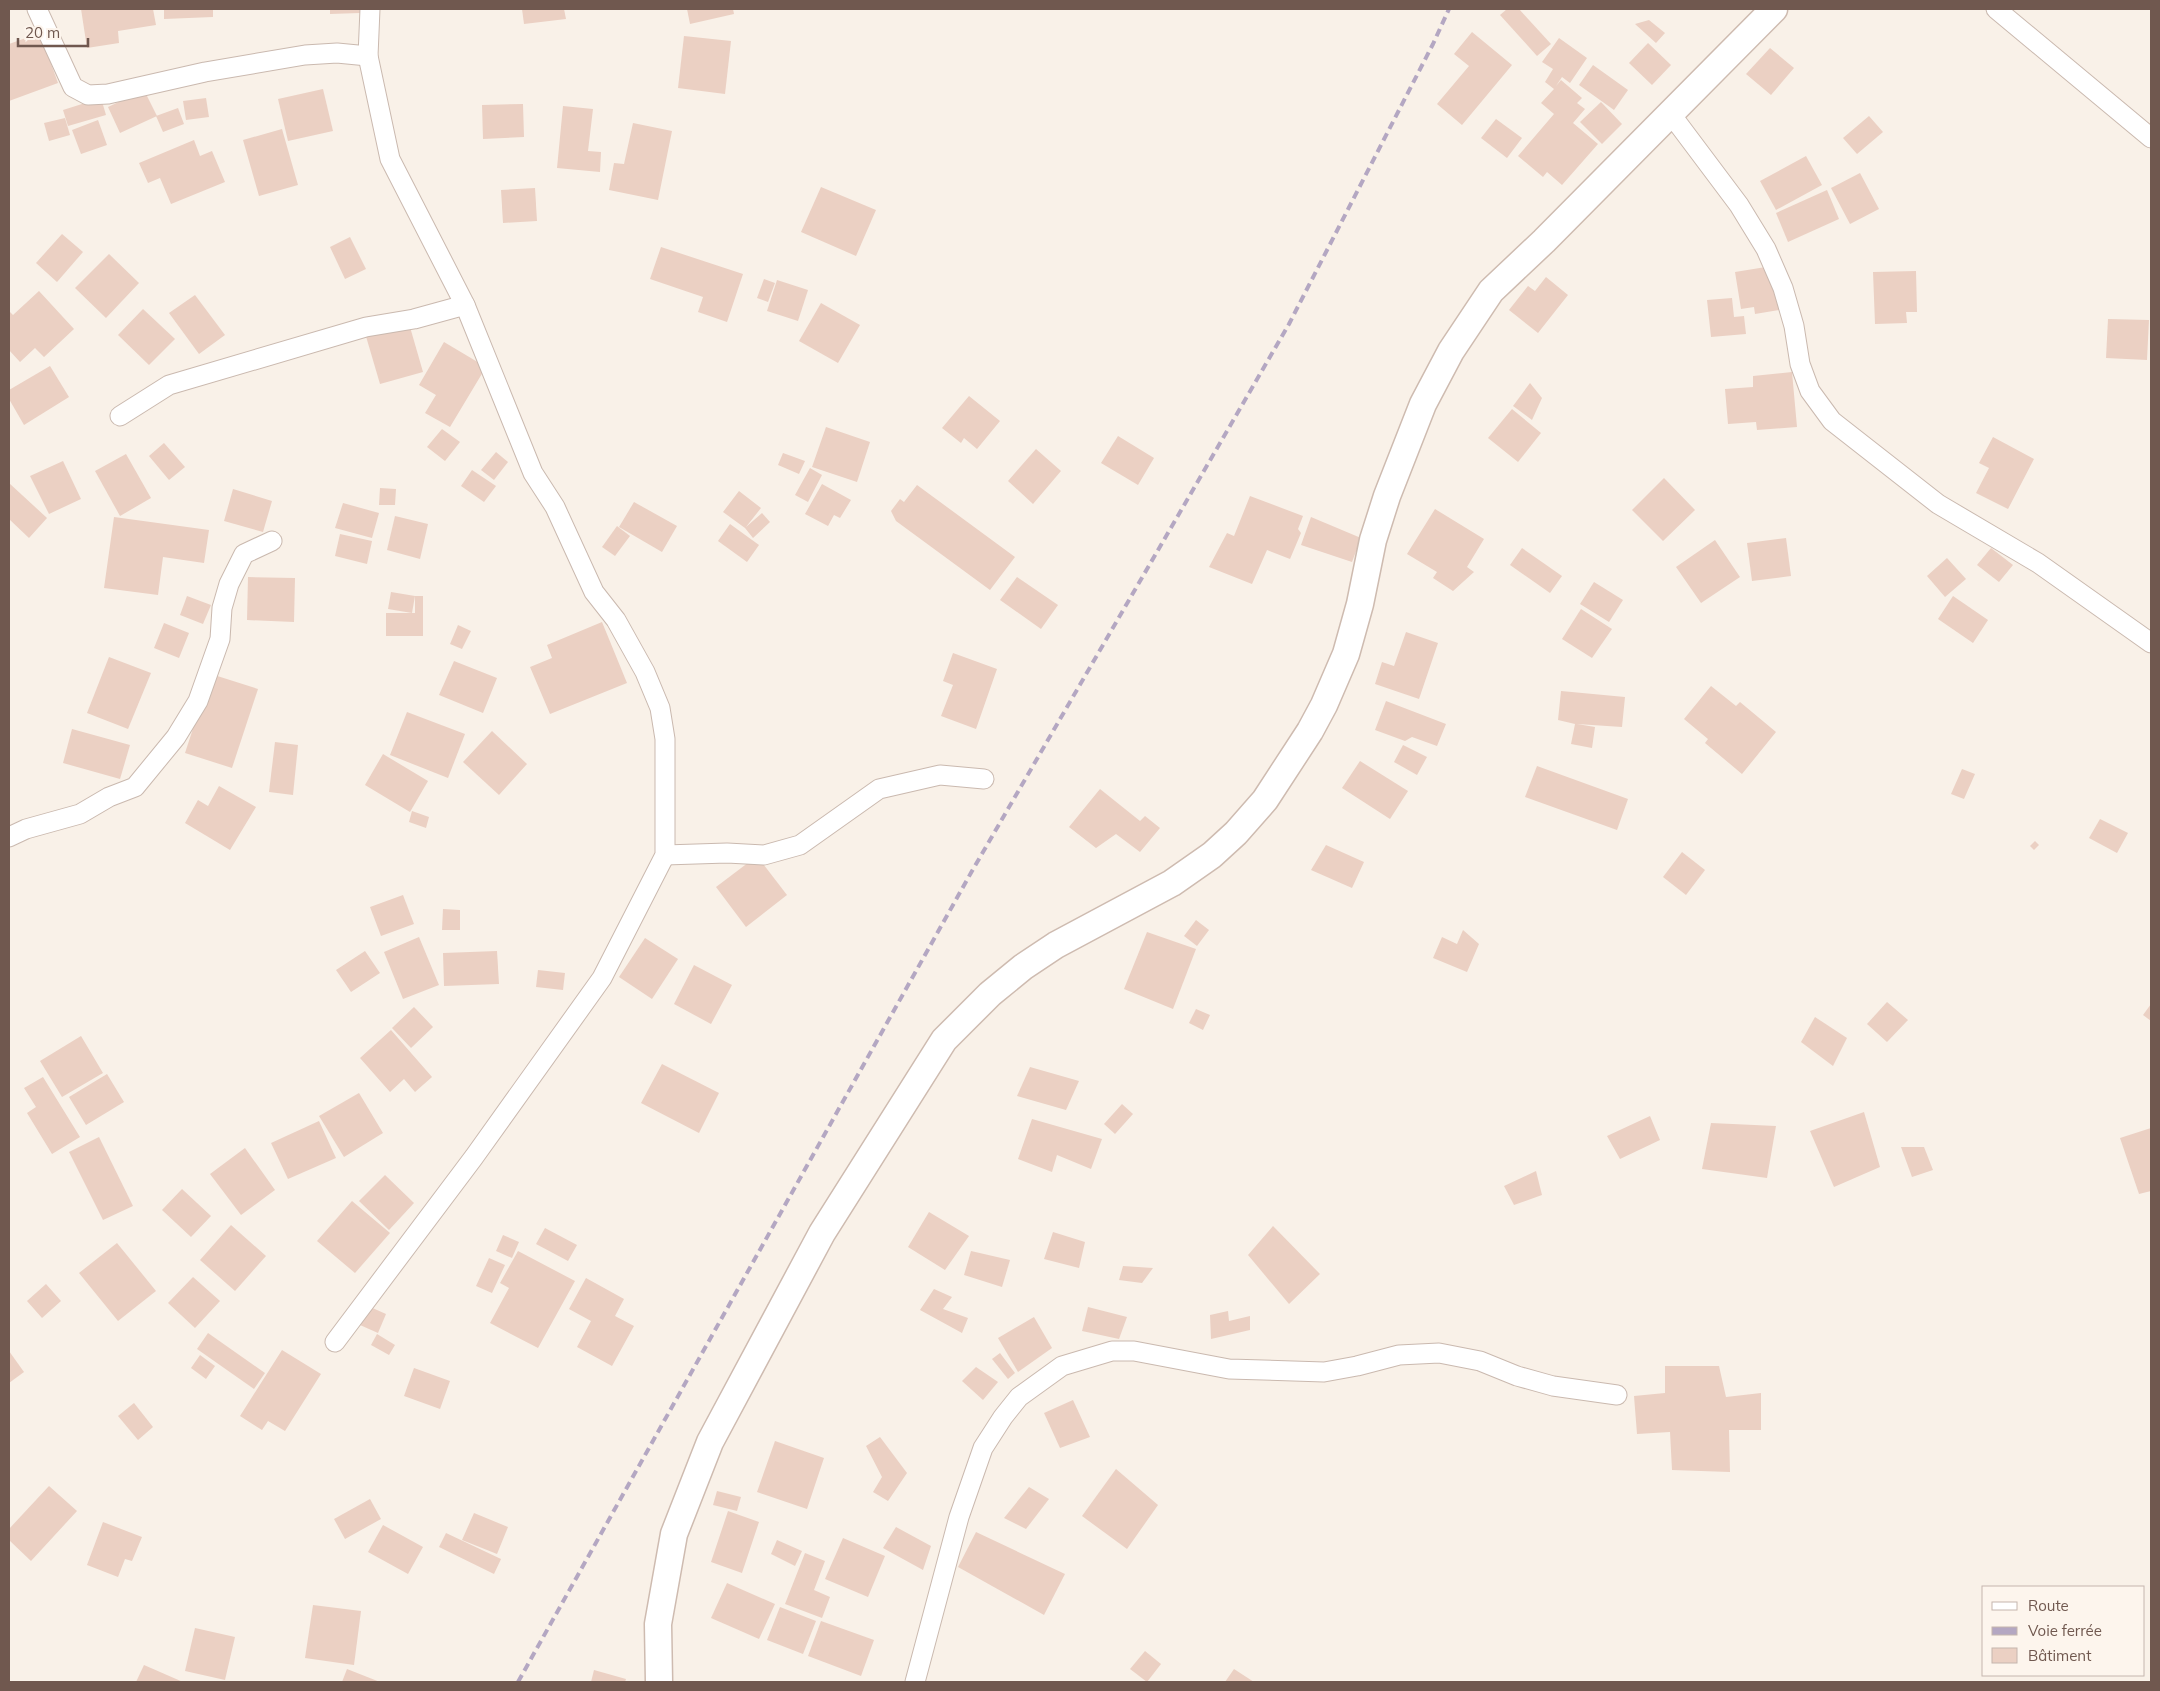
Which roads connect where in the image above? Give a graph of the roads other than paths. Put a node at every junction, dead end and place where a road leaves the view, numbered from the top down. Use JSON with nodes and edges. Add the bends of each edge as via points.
{"nodes":[{"id":1,"x":37,"y":9,"type":"edge"},
{"id":2,"x":370,"y":9,"type":"edge"},
{"id":3,"x":1774,"y":9,"type":"edge"},
{"id":4,"x":1996,"y":9,"type":"edge"},
{"id":5,"x":368,"y":56,"type":"junction"},
{"id":6,"x":1670,"y":113,"type":"junction"},
{"id":7,"x":2151,"y":138,"type":"edge"},
{"id":8,"x":465,"y":305,"type":"junction"},
{"id":9,"x":120,"y":416,"type":"dead end"},
{"id":10,"x":272,"y":542,"type":"dead end"},
{"id":11,"x":2151,"y":642,"type":"edge"},
{"id":12,"x":984,"y":779,"type":"dead end"},
{"id":13,"x":9,"y":837,"type":"edge"},
{"id":14,"x":665,"y":855,"type":"junction"},
{"id":15,"x":335,"y":1342,"type":"dead end"},
{"id":16,"x":1617,"y":1395,"type":"dead end"},
{"id":17,"x":659,"y":1682,"type":"edge"},
{"id":18,"x":915,"y":1682,"type":"edge"}],
"edges":[{"from":1,"to":5,"type":"street","via":[[73,87],[88,95],[108,94],[205,72],[305,55],[337,53]]},
{"from":2,"to":5,"type":"street"},
{"from":3,"to":6,"type":"street"},
{"from":4,"to":7,"type":"street"},
{"from":5,"to":8,"type":"street","via":[[390,159]]},
{"from":6,"to":11,"type":"street","via":[[1739,205],[1766,249],[1783,288],[1800,364],[1810,391],[1832,421],[1938,504],[2038,563]]},
{"from":6,"to":17,"type":"street","via":[[1491,291],[1451,351],[1423,404],[1387,496],[1346,654],[1310,731],[1265,800],[1212,855],[1172,883],[1056,945],[1023,967],[990,994],[944,1040],[822,1233],[710,1442],[674,1534],[658,1624]]},
{"from":8,"to":9,"type":"street","via":[[414,319],[366,327],[169,386]]},
{"from":8,"to":14,"type":"street","via":[[533,473],[555,507],[594,592],[616,620],[645,672],[660,708],[665,739]]},
{"from":10,"to":13,"type":"street","via":[[244,554],[229,584],[222,608],[220,639],[198,701],[176,736],[136,787],[109,796],[80,814]]},
{"from":12,"to":14,"type":"street","via":[[940,775],[879,789],[800,845],[764,855]]},
{"from":14,"to":15,"type":"street","via":[[602,978],[474,1157]]},
{"from":16,"to":18,"type":"street","via":[[1553,1386],[1480,1361],[1439,1353],[1399,1355],[1324,1372],[1229,1369],[1134,1351],[1112,1351],[1062,1366],[1019,1397],[983,1448],[959,1516]]}]}
